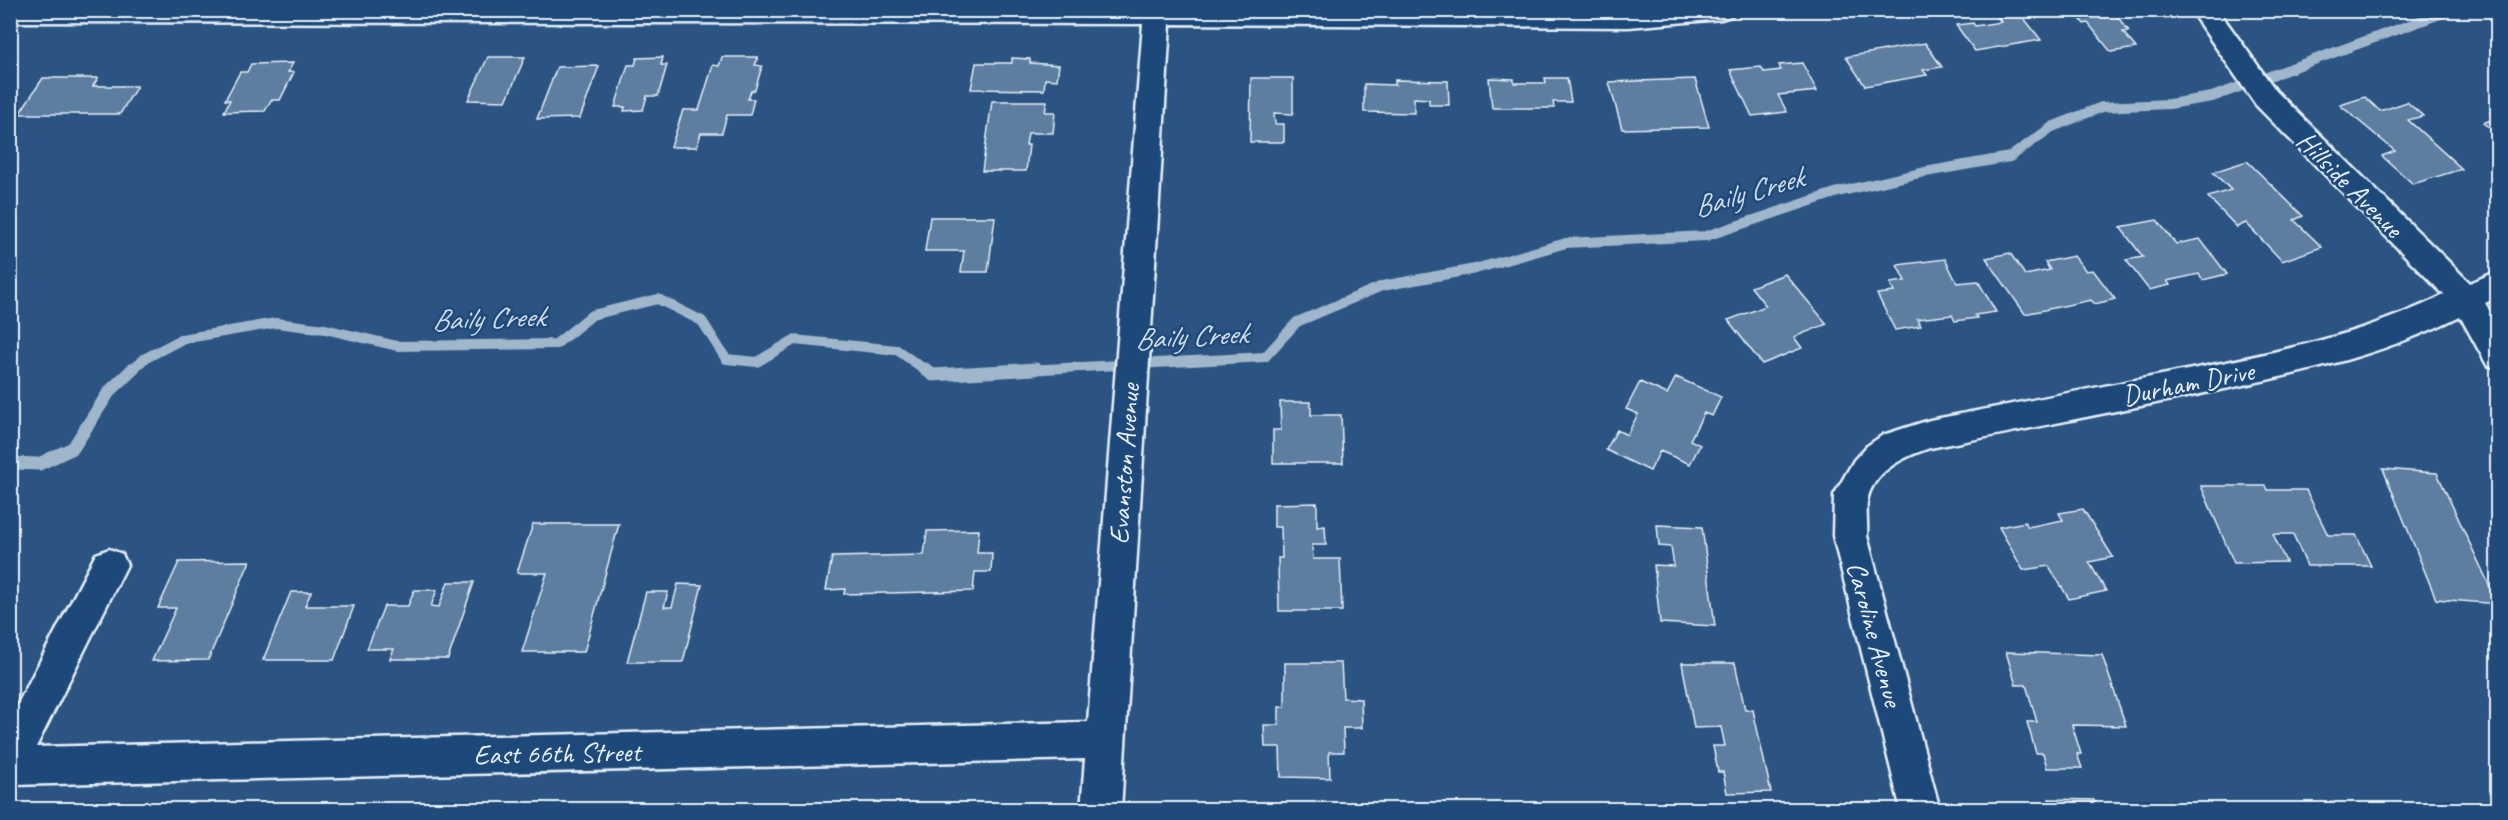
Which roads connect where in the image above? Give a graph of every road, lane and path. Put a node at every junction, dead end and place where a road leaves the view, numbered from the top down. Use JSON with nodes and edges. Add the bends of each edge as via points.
{"nodes":[{"id":1,"x":1722,"y":10,"type":"edge"},
{"id":2,"x":2203,"y":10,"type":"edge"},
{"id":3,"x":389,"y":11,"type":"edge"},
{"id":4,"x":869,"y":12,"type":"edge"},
{"id":5,"x":1692,"y":12,"type":"edge"},
{"id":6,"x":10,"y":13,"type":"edge"},
{"id":7,"x":1157,"y":13,"type":"edge"},
{"id":8,"x":2498,"y":283,"type":"edge"},
{"id":9,"x":2467,"y":299,"type":"junction"},
{"id":10,"x":2498,"y":356,"type":"edge"},
{"id":11,"x":1872,"y":462,"type":"joint"},
{"id":12,"x":108,"y":565,"type":"dead end"},
{"id":13,"x":1104,"y":740,"type":"junction"},
{"id":14,"x":10,"y":759,"type":"edge"},
{"id":15,"x":10,"y":766,"type":"edge"},
{"id":16,"x":1101,"y":810,"type":"edge"},
{"id":17,"x":1921,"y":810,"type":"edge"}],
"edges":[{"from":1,"to":5,"type":"street"},
{"from":2,"to":9,"type":"street","name":"Hillside Avenue","via":[[2266,98]]},
{"from":3,"to":4,"type":"street"},
{"from":3,"to":6,"type":"street"},
{"from":4,"to":7,"type":"street"},
{"from":5,"to":7,"type":"street","via":[[1628,18]]},
{"from":7,"to":13,"type":"street","name":"Evanston Avenue"},
{"from":8,"to":9,"type":"street","name":"Durham Drive"},
{"from":9,"to":10,"type":"street","name":"Hillside Avenue"},
{"from":9,"to":11,"type":"street","name":"Durham Drive","via":[[2413,325],[2355,345],[2274,366],[1930,434],[1896,445]]},
{"from":11,"to":17,"type":"street","name":"Caroline Avenue","via":[[1851,495],[1850,536]]},
{"from":12,"to":14,"type":"street"},
{"from":13,"to":15,"type":"street","name":"East 66th Street"},
{"from":13,"to":16,"type":"street","name":"Evanston Avenue"}]}
